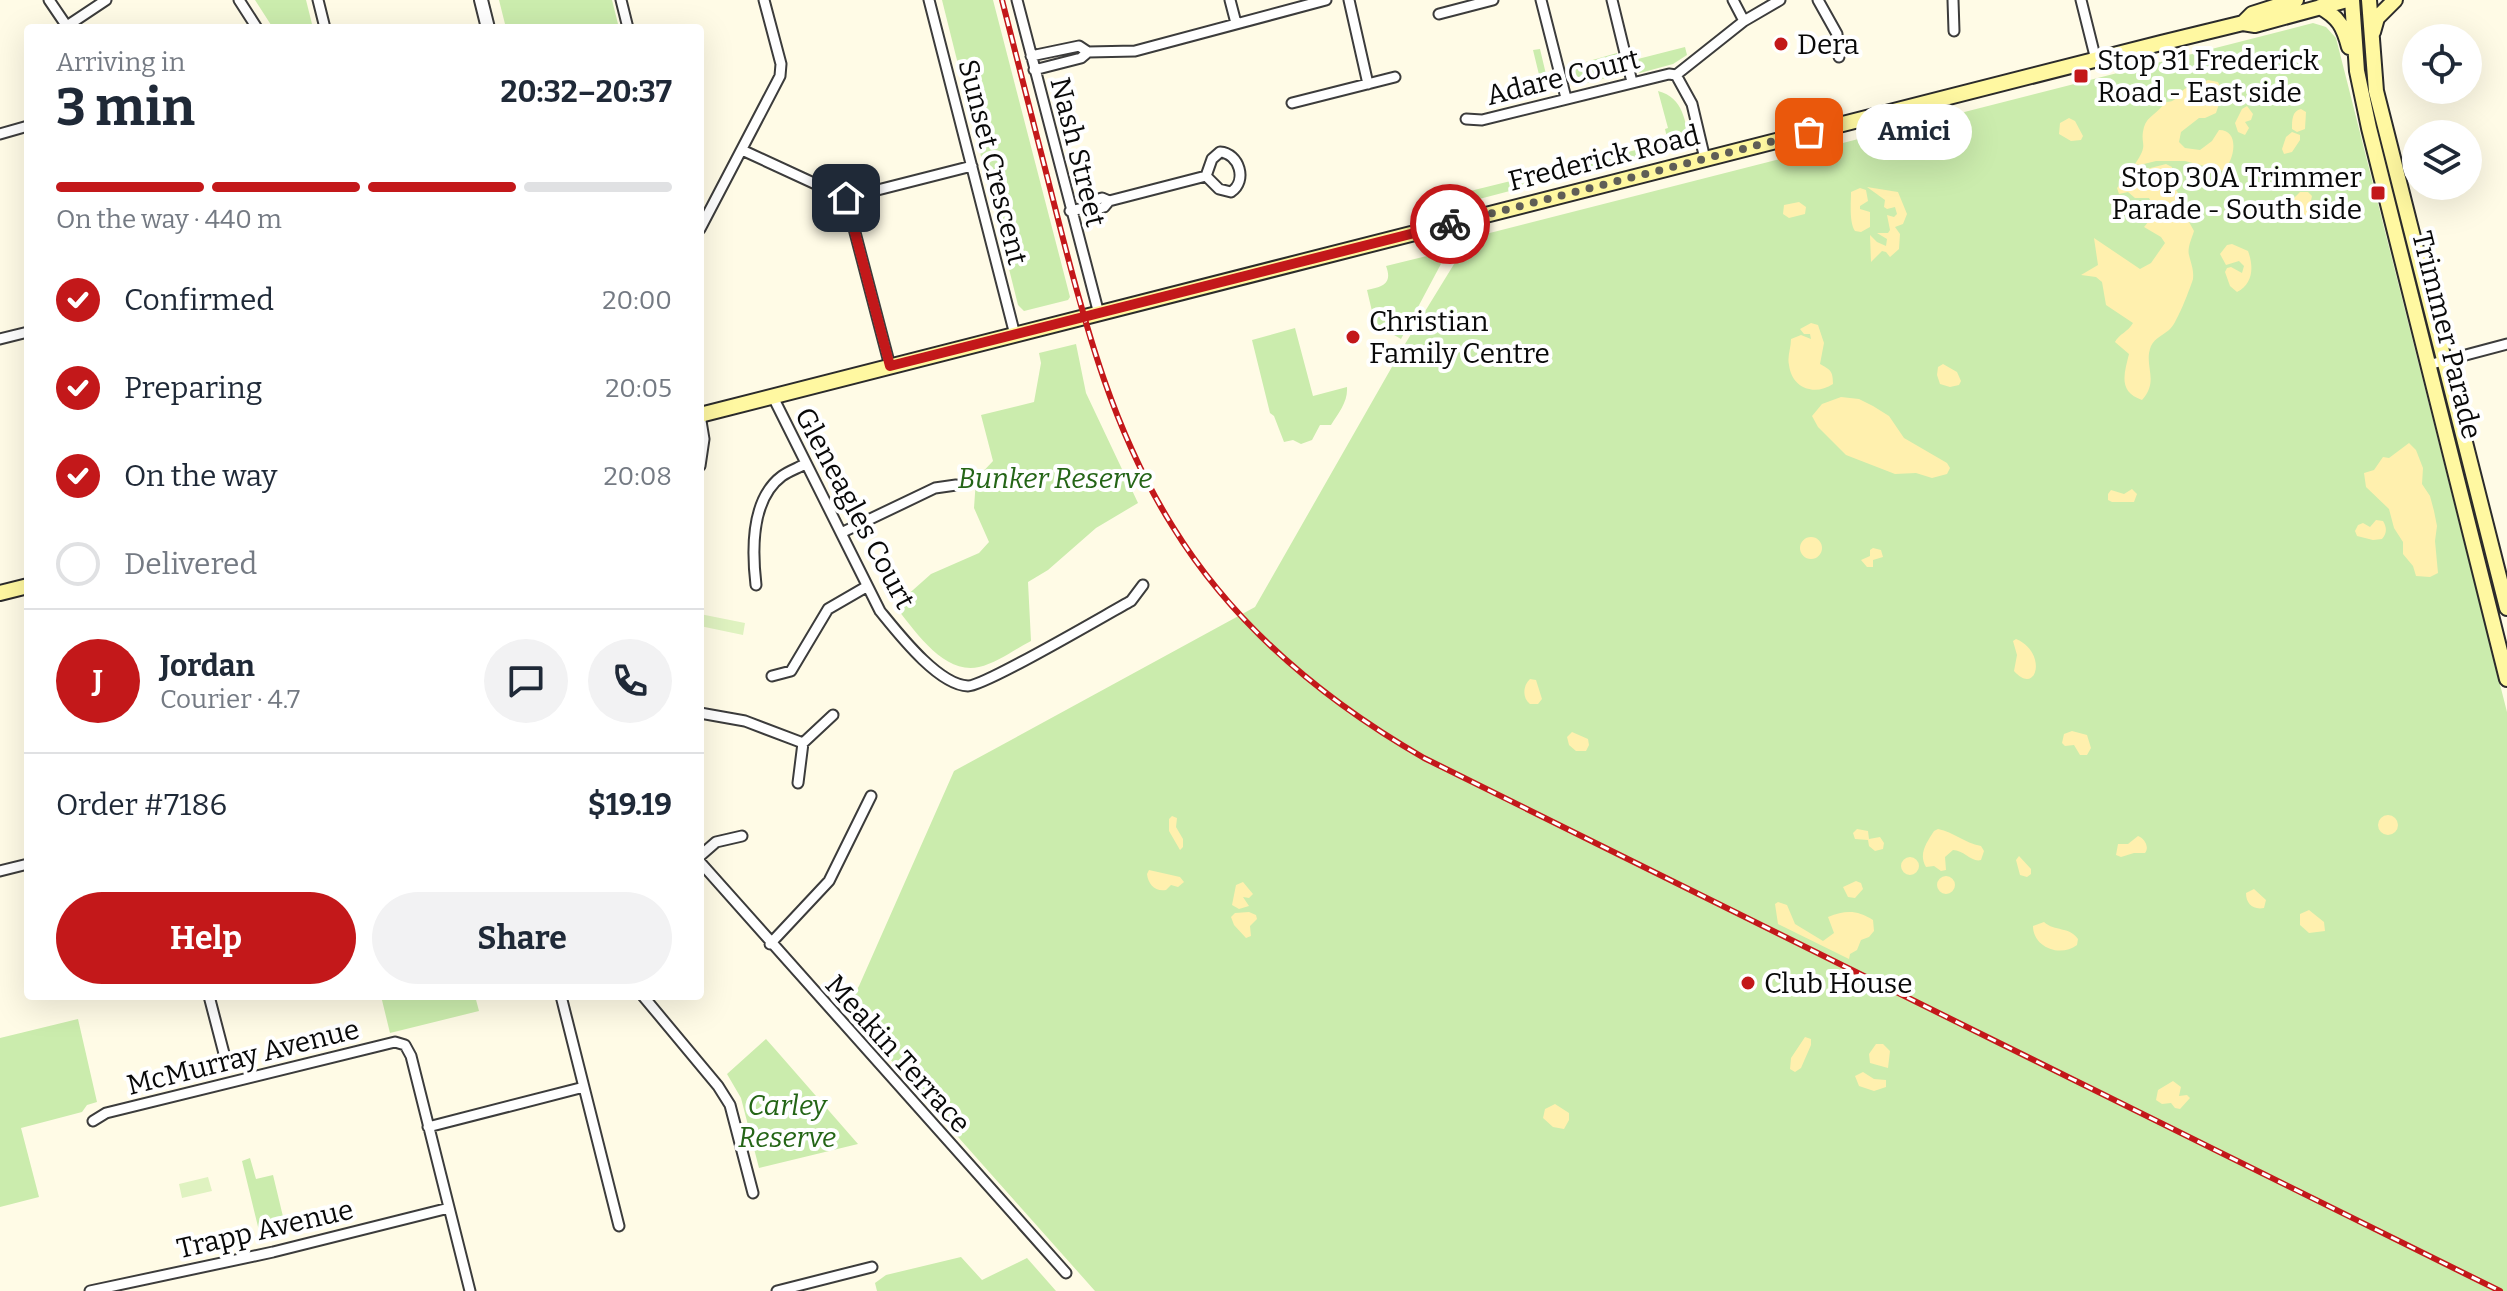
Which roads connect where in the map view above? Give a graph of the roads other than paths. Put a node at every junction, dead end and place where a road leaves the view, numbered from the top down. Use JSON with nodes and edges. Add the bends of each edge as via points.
{"nodes":[{"id":1,"x":49,"y":0,"type":"edge"},
{"id":2,"x":106,"y":0,"type":"edge"},
{"id":3,"x":239,"y":0,"type":"edge"},
{"id":4,"x":318,"y":0,"type":"edge"},
{"id":5,"x":481,"y":0,"type":"edge"},
{"id":6,"x":621,"y":0,"type":"edge"},
{"id":7,"x":764,"y":0,"type":"edge"},
{"id":8,"x":929,"y":0,"type":"edge"},
{"id":9,"x":1017,"y":0,"type":"edge"},
{"id":10,"x":1230,"y":0,"type":"edge"},
{"id":11,"x":1326,"y":0,"type":"edge"},
{"id":12,"x":1349,"y":0,"type":"edge"},
{"id":13,"x":1493,"y":0,"type":"edge"},
{"id":14,"x":1541,"y":0,"type":"edge"},
{"id":15,"x":1612,"y":0,"type":"edge"},
{"id":16,"x":1733,"y":0,"type":"edge"},
{"id":17,"x":1780,"y":0,"type":"edge"},
{"id":18,"x":1818,"y":0,"type":"edge"},
{"id":19,"x":1953,"y":0,"type":"edge"},
{"id":20,"x":2081,"y":0,"type":"edge"},
{"id":21,"x":2296,"y":0,"type":"edge"},
{"id":22,"x":2350,"y":0,"type":"edge"},
{"id":23,"x":2369,"y":0,"type":"edge"},
{"id":24,"x":2395,"y":0,"type":"edge"},
{"id":25,"x":2320,"y":7,"type":"junction"},
{"id":26,"x":1439,"y":14,"type":"dead end"},
{"id":27,"x":1744,"y":21,"type":"junction"},
{"id":28,"x":1236,"y":23,"type":"junction"},
{"id":29,"x":2243,"y":23,"type":"junction"},
{"id":30,"x":65,"y":24,"type":"edge"},
{"id":31,"x":71,"y":24,"type":"edge"},
{"id":32,"x":254,"y":24,"type":"edge"},
{"id":33,"x":324,"y":24,"type":"edge"},
{"id":34,"x":487,"y":24,"type":"edge"},
{"id":35,"x":627,"y":24,"type":"edge"},
{"id":36,"x":1954,"y":31,"type":"dead end"},
{"id":37,"x":2371,"y":36,"type":"junction"},
{"id":38,"x":1088,"y":52,"type":"junction"},
{"id":39,"x":1031,"y":56,"type":"junction"},
{"id":40,"x":1839,"y":57,"type":"dead end"},
{"id":41,"x":2096,"y":60,"type":"junction"},
{"id":42,"x":1034,"y":70,"type":"junction"},
{"id":43,"x":2357,"y":71,"type":"junction"},
{"id":44,"x":1676,"y":75,"type":"junction"},
{"id":45,"x":1395,"y":77,"type":"dead end"},
{"id":46,"x":1632,"y":82,"type":"junction"},
{"id":47,"x":1368,"y":84,"type":"junction"},
{"id":48,"x":1566,"y":98,"type":"junction"},
{"id":49,"x":1292,"y":103,"type":"dead end"},
{"id":50,"x":1466,"y":119,"type":"dead end"},
{"id":51,"x":24,"y":127,"type":"edge"},
{"id":52,"x":0,"y":134,"type":"edge"},
{"id":53,"x":742,"y":150,"type":"junction"},
{"id":54,"x":1705,"y":159,"type":"junction"},
{"id":55,"x":972,"y":166,"type":"junction"},
{"id":56,"x":1206,"y":176,"type":"junction"},
{"id":57,"x":846,"y":198,"type":"junction"},
{"id":58,"x":1070,"y":211,"type":"junction"},
{"id":59,"x":704,"y":221,"type":"edge"},
{"id":60,"x":1099,"y":314,"type":"junction"},
{"id":61,"x":24,"y":333,"type":"edge"},
{"id":62,"x":1015,"y":335,"type":"junction"},
{"id":63,"x":0,"y":339,"type":"edge"},
{"id":64,"x":2507,"y":344,"type":"edge"},
{"id":65,"x":2445,"y":360,"type":"junction"},
{"id":66,"x":2428,"y":365,"type":"junction"},
{"id":67,"x":890,"y":366,"type":"junction"},
{"id":68,"x":773,"y":397,"type":"junction"},
{"id":69,"x":704,"y":414,"type":"edge"},
{"id":70,"x":805,"y":464,"type":"junction"},
{"id":71,"x":956,"y":485,"type":"dead end"},
{"id":72,"x":841,"y":533,"type":"junction"},
{"id":73,"x":756,"y":585,"type":"dead end"},
{"id":74,"x":1143,"y":585,"type":"dead end"},
{"id":75,"x":24,"y":587,"type":"edge"},
{"id":76,"x":866,"y":587,"type":"junction"},
{"id":77,"x":0,"y":593,"type":"edge"},
{"id":78,"x":2507,"y":608,"type":"edge"},
{"id":79,"x":772,"y":676,"type":"dead end"},
{"id":80,"x":2507,"y":679,"type":"edge"},
{"id":81,"x":704,"y":714,"type":"edge"},
{"id":82,"x":833,"y":715,"type":"dead end"},
{"id":83,"x":803,"y":743,"type":"junction"},
{"id":84,"x":798,"y":783,"type":"dead end"},
{"id":85,"x":871,"y":796,"type":"dead end"},
{"id":86,"x":742,"y":836,"type":"dead end"},
{"id":87,"x":704,"y":855,"type":"edge"},
{"id":88,"x":704,"y":864,"type":"edge"},
{"id":89,"x":24,"y":865,"type":"edge"},
{"id":90,"x":0,"y":871,"type":"edge"},
{"id":91,"x":770,"y":944,"type":"junction"},
{"id":92,"x":210,"y":1000,"type":"edge"},
{"id":93,"x":562,"y":1000,"type":"edge"},
{"id":94,"x":646,"y":1000,"type":"edge"},
{"id":95,"x":227,"y":1065,"type":"dead end"},
{"id":96,"x":584,"y":1087,"type":"junction"},
{"id":97,"x":93,"y":1121,"type":"dead end"},
{"id":98,"x":428,"y":1127,"type":"junction"},
{"id":99,"x":753,"y":1193,"type":"dead end"},
{"id":100,"x":449,"y":1208,"type":"junction"},
{"id":101,"x":619,"y":1226,"type":"dead end"},
{"id":102,"x":872,"y":1267,"type":"dead end"},
{"id":103,"x":1066,"y":1273,"type":"dead end"},
{"id":104,"x":90,"y":1291,"type":"edge"},
{"id":105,"x":470,"y":1291,"type":"edge"},
{"id":106,"x":777,"y":1291,"type":"edge"}],
"edges":[{"from":1,"to":30,"type":"street"},
{"from":2,"to":31,"type":"street"},
{"from":3,"to":32,"type":"street"},
{"from":4,"to":33,"type":"street"},
{"from":5,"to":34,"type":"street"},
{"from":6,"to":35,"type":"street"},
{"from":7,"to":53,"type":"street","via":[[780,76]]},
{"from":8,"to":55,"type":"street","name":"Sunset Crescent"},
{"from":9,"to":39,"type":"street","name":"Nash Street"},
{"from":10,"to":28,"type":"street"},
{"from":11,"to":28,"type":"street"},
{"from":12,"to":47,"type":"street"},
{"from":13,"to":26,"type":"street"},
{"from":14,"to":48,"type":"street"},
{"from":15,"to":46,"type":"street"},
{"from":16,"to":27,"type":"street"},
{"from":17,"to":27,"type":"street"},
{"from":18,"to":40,"type":"street","via":[[1837,34]]},
{"from":19,"to":36,"type":"street"},
{"from":20,"to":41,"type":"street"},
{"from":21,"to":29,"type":"main road","name":"Frederick Road","via":[[2252,14]]},
{"from":22,"to":25,"type":"main road","name":"Frederick Road"},
{"from":22,"to":43,"type":"main road","name":"Trimmer Parade"},
{"from":23,"to":37,"type":"main road","name":"Trimmer Parade"},
{"from":24,"to":37,"type":"main road","via":[[2377,18]]},
{"from":25,"to":29,"type":"main road","name":"Frederick Road","via":[[2255,25]]},
{"from":25,"to":43,"type":"main road","via":[[2343,27]]},
{"from":27,"to":44,"type":"street"},
{"from":28,"to":38,"type":"street","via":[[1135,51]]},
{"from":29,"to":41,"type":"main road","name":"Frederick Road"},
{"from":37,"to":65,"type":"main road","name":"Trimmer Parade","via":[[2376,91]]},
{"from":38,"to":39,"type":"street","via":[[1079,46]]},
{"from":38,"to":42,"type":"street"},
{"from":39,"to":42,"type":"street","name":"Nash Street"},
{"from":41,"to":54,"type":"main road","name":"Frederick Road"},
{"from":42,"to":58,"type":"street","name":"Nash Street"},
{"from":43,"to":66,"type":"main road","name":"Trimmer Parade"},
{"from":44,"to":46,"type":"street","name":"Adare Court"},
{"from":44,"to":54,"type":"street","name":"Adare Court","via":[[1692,104]]},
{"from":45,"to":47,"type":"street"},
{"from":46,"to":48,"type":"street","name":"Adare Court"},
{"from":47,"to":49,"type":"street"},
{"from":48,"to":50,"type":"street","name":"Adare Court","via":[[1482,120]]},
{"from":51,"to":52,"type":"street"},
{"from":53,"to":57,"type":"street"},
{"from":53,"to":59,"type":"street"},
{"from":54,"to":60,"type":"main road","name":"Frederick Road"},
{"from":55,"to":57,"type":"street"},
{"from":55,"to":62,"type":"street","name":"Sunset Crescent"},
{"from":56,"to":56,"type":"street","via":[[1215,155],[1234,156],[1240,176],[1237,188],[1219,189]]},
{"from":56,"to":58,"type":"street","via":[[1109,201],[1090,211]]},
{"from":57,"to":67,"type":"street"},
{"from":58,"to":60,"type":"street","name":"Nash Street"},
{"from":60,"to":62,"type":"main road","name":"Frederick Road"},
{"from":61,"to":63,"type":"street"},
{"from":62,"to":67,"type":"main road","name":"Frederick Road"},
{"from":64,"to":65,"type":"street"},
{"from":65,"to":66,"type":"street"},
{"from":65,"to":78,"type":"main road","name":"Trimmer Parade"},
{"from":66,"to":80,"type":"main road","name":"Trimmer Parade"},
{"from":67,"to":68,"type":"main road","name":"Frederick Road"},
{"from":68,"to":69,"type":"main road","name":"Frederick Road"},
{"from":68,"to":70,"type":"street","name":"Gleneagles Court"},
{"from":70,"to":72,"type":"street","name":"Gleneagles Court"},
{"from":70,"to":73,"type":"street","via":[[781,476],[759,514],[752,554]]},
{"from":71,"to":72,"type":"street","via":[[935,488]]},
{"from":72,"to":76,"type":"street","name":"Gleneagles Court"},
{"from":74,"to":76,"type":"street","name":"Gleneagles Court","via":[[1131,601],[971,686],[956,683],[928,664],[880,611]]},
{"from":75,"to":77,"type":"main road"},
{"from":76,"to":79,"type":"street","via":[[828,609],[791,671]]},
{"from":81,"to":83,"type":"street","via":[[745,721]]},
{"from":82,"to":83,"type":"street"},
{"from":83,"to":84,"type":"street"},
{"from":85,"to":91,"type":"street","via":[[829,881]]},
{"from":86,"to":87,"type":"street","via":[[716,842]]},
{"from":88,"to":91,"type":"street","name":"Meakin Terrace"},
{"from":89,"to":90,"type":"street"},
{"from":91,"to":103,"type":"street","name":"Meakin Terrace"},
{"from":92,"to":95,"type":"street"},
{"from":93,"to":96,"type":"street"},
{"from":94,"to":99,"type":"street","via":[[730,1105]]},
{"from":96,"to":98,"type":"street"},
{"from":96,"to":101,"type":"street"},
{"from":97,"to":98,"type":"street","name":"McMurray Avenue","via":[[106,1113],[395,1042],[405,1045],[411,1056]]},
{"from":98,"to":100,"type":"street"},
{"from":100,"to":104,"type":"street","name":"Trapp Avenue"},
{"from":100,"to":105,"type":"street"},
{"from":102,"to":106,"type":"street"}]}
